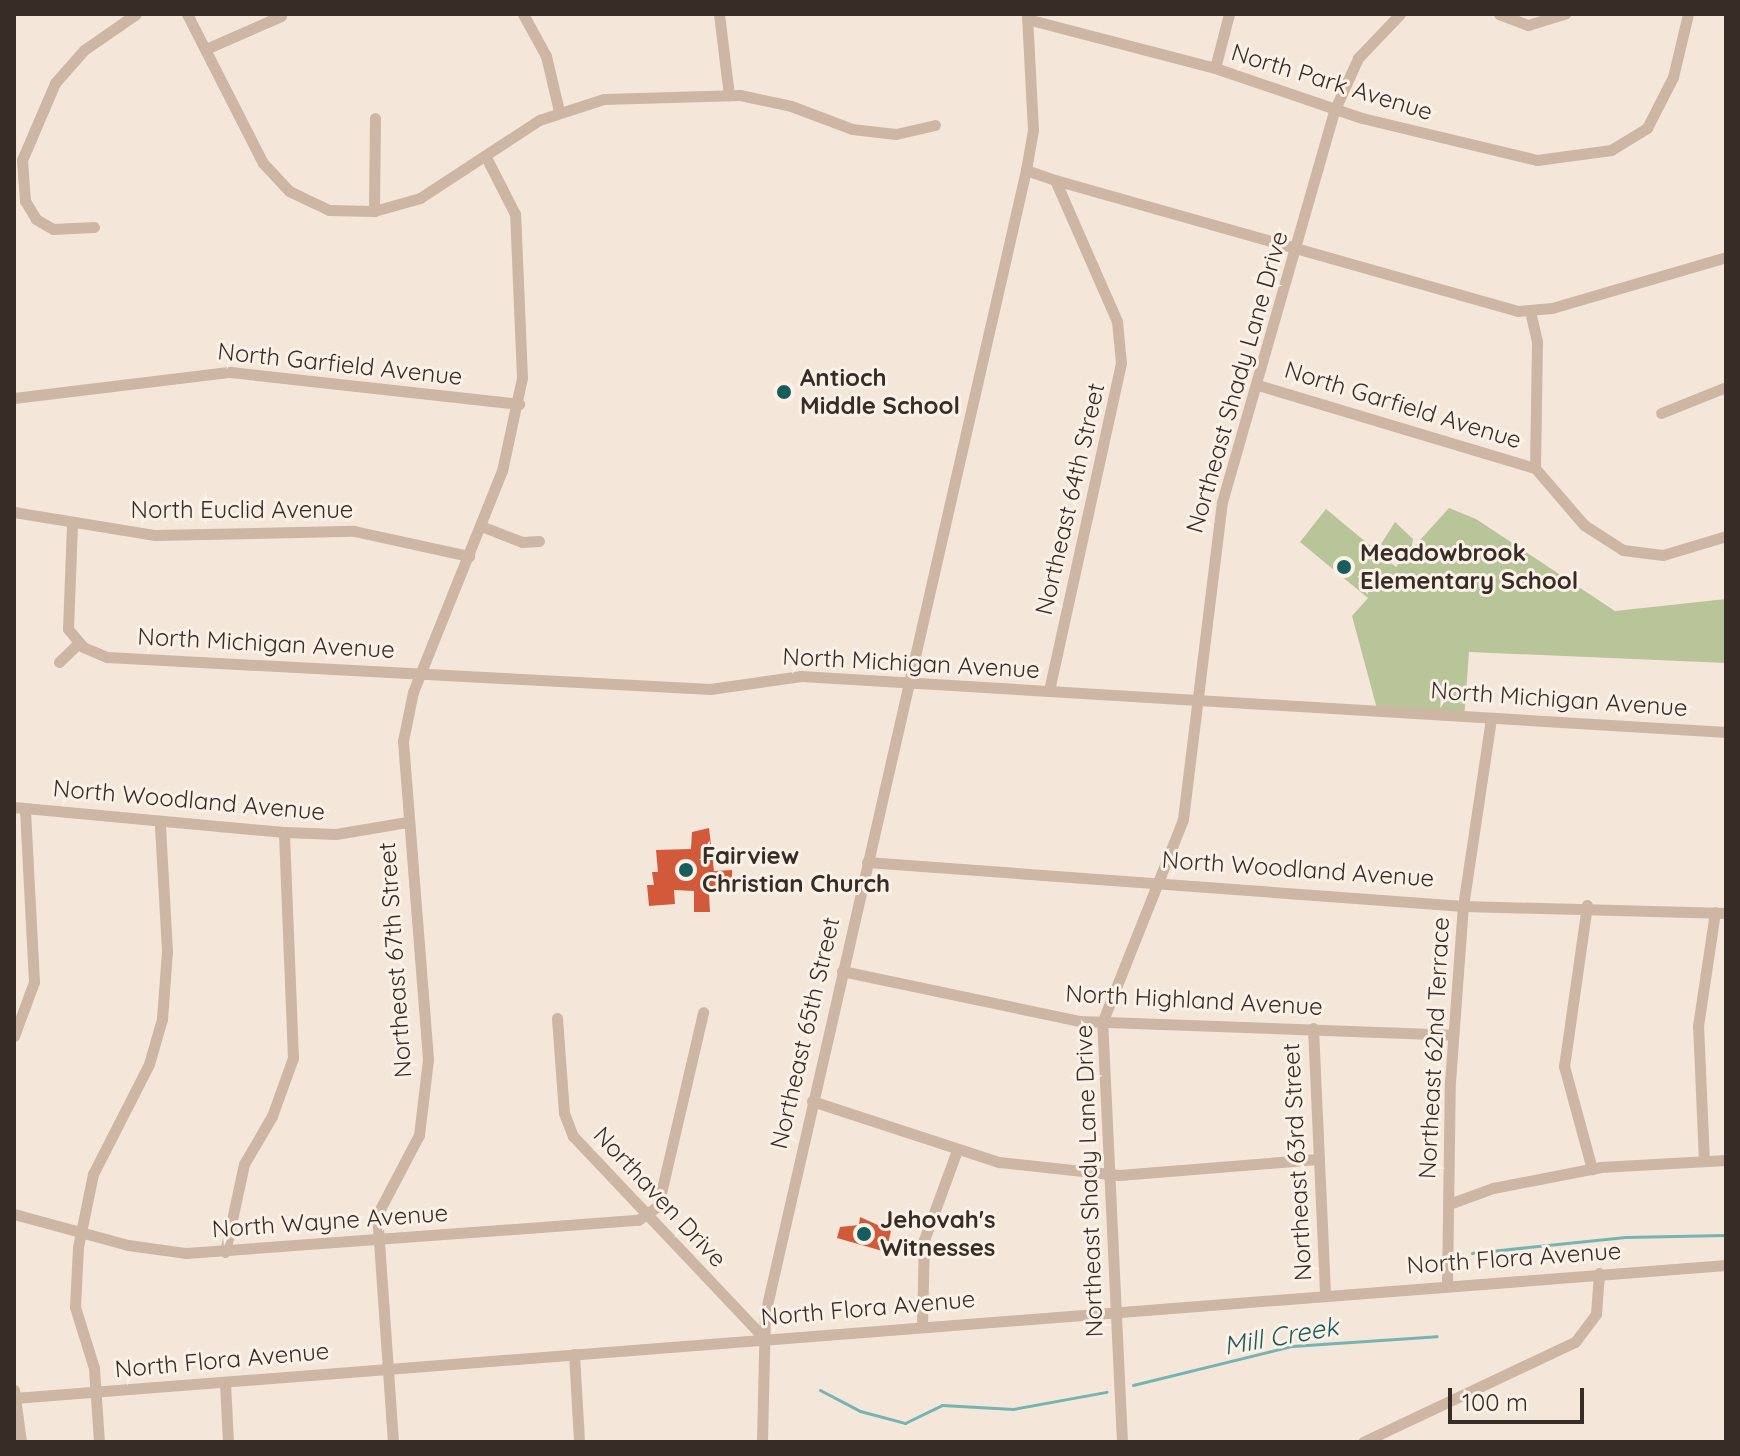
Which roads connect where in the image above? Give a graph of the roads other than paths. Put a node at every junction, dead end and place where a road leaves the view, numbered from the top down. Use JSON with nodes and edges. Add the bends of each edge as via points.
{"nodes":[{"id":1,"x":136,"y":14,"type":"edge"},
{"id":2,"x":187,"y":14,"type":"edge"},
{"id":3,"x":523,"y":14,"type":"edge"},
{"id":4,"x":719,"y":14,"type":"edge"},
{"id":5,"x":1229,"y":14,"type":"edge"},
{"id":6,"x":1400,"y":14,"type":"edge"},
{"id":7,"x":1499,"y":14,"type":"edge"},
{"id":8,"x":1565,"y":14,"type":"edge"},
{"id":9,"x":1688,"y":14,"type":"edge"},
{"id":10,"x":281,"y":16,"type":"edge"},
{"id":11,"x":1027,"y":16,"type":"edge"},
{"id":12,"x":208,"y":48,"type":"junction"},
{"id":13,"x":1215,"y":68,"type":"junction"},
{"id":14,"x":729,"y":95,"type":"junction"},
{"id":15,"x":1335,"y":109,"type":"junction"},
{"id":16,"x":559,"y":111,"type":"junction"},
{"id":17,"x":375,"y":118,"type":"dead end"},
{"id":18,"x":935,"y":125,"type":"dead end"},
{"id":19,"x":486,"y":157,"type":"junction"},
{"id":20,"x":1026,"y":170,"type":"junction"},
{"id":21,"x":1055,"y":180,"type":"junction"},
{"id":22,"x":374,"y":211,"type":"junction"},
{"id":23,"x":94,"y":227,"type":"dead end"},
{"id":24,"x":1299,"y":246,"type":"junction"},
{"id":25,"x":1726,"y":257,"type":"edge"},
{"id":26,"x":1530,"y":311,"type":"junction"},
{"id":27,"x":1258,"y":385,"type":"junction"},
{"id":28,"x":1726,"y":387,"type":"edge"},
{"id":29,"x":14,"y":398,"type":"edge"},
{"id":30,"x":519,"y":404,"type":"junction"},
{"id":31,"x":1661,"y":413,"type":"dead end"},
{"id":32,"x":1535,"y":468,"type":"junction"},
{"id":33,"x":14,"y":512,"type":"edge"},
{"id":34,"x":72,"y":525,"type":"junction"},
{"id":35,"x":481,"y":526,"type":"junction"},
{"id":36,"x":1726,"y":536,"type":"edge"},
{"id":37,"x":539,"y":541,"type":"dead end"},
{"id":38,"x":469,"y":556,"type":"junction"},
{"id":39,"x":79,"y":643,"type":"junction"},
{"id":40,"x":59,"y":662,"type":"dead end"},
{"id":41,"x":420,"y":673,"type":"junction"},
{"id":42,"x":907,"y":686,"type":"junction"},
{"id":43,"x":1049,"y":691,"type":"junction"},
{"id":44,"x":1200,"y":702,"type":"junction"},
{"id":45,"x":1491,"y":718,"type":"junction"},
{"id":46,"x":1726,"y":732,"type":"edge"},
{"id":47,"x":20,"y":808,"type":"edge"},
{"id":48,"x":407,"y":822,"type":"junction"},
{"id":49,"x":160,"y":825,"type":"junction"},
{"id":50,"x":284,"y":832,"type":"junction"},
{"id":51,"x":867,"y":862,"type":"junction"},
{"id":52,"x":1158,"y":881,"type":"junction"},
{"id":53,"x":1587,"y":905,"type":"junction"},
{"id":54,"x":1463,"y":906,"type":"junction"},
{"id":55,"x":1720,"y":913,"type":"edge"},
{"id":56,"x":842,"y":971,"type":"junction"},
{"id":57,"x":703,"y":1012,"type":"dead end"},
{"id":58,"x":557,"y":1018,"type":"dead end"},
{"id":59,"x":1102,"y":1023,"type":"junction"},
{"id":60,"x":1313,"y":1028,"type":"junction"},
{"id":61,"x":1453,"y":1035,"type":"junction"},
{"id":62,"x":14,"y":1036,"type":"edge"},
{"id":63,"x":812,"y":1101,"type":"junction"},
{"id":64,"x":956,"y":1153,"type":"junction"},
{"id":65,"x":1317,"y":1159,"type":"junction"},
{"id":66,"x":1726,"y":1160,"type":"edge"},
{"id":67,"x":1704,"y":1161,"type":"junction"},
{"id":68,"x":1592,"y":1169,"type":"junction"},
{"id":69,"x":1112,"y":1175,"type":"junction"},
{"id":70,"x":1449,"y":1204,"type":"junction"},
{"id":71,"x":14,"y":1214,"type":"edge"},
{"id":72,"x":652,"y":1214,"type":"junction"},
{"id":73,"x":81,"y":1232,"type":"junction"},
{"id":74,"x":378,"y":1239,"type":"junction"},
{"id":75,"x":225,"y":1252,"type":"junction"},
{"id":76,"x":1726,"y":1266,"type":"edge"},
{"id":77,"x":1599,"y":1273,"type":"junction"},
{"id":78,"x":1447,"y":1285,"type":"junction"},
{"id":79,"x":1325,"y":1295,"type":"junction"},
{"id":80,"x":1114,"y":1310,"type":"junction"},
{"id":81,"x":922,"y":1326,"type":"junction"},
{"id":82,"x":764,"y":1338,"type":"junction"},
{"id":83,"x":574,"y":1354,"type":"junction"},
{"id":84,"x":388,"y":1369,"type":"junction"},
{"id":85,"x":225,"y":1383,"type":"junction"},
{"id":86,"x":95,"y":1393,"type":"junction"},
{"id":87,"x":15,"y":1395,"type":"edge"},
{"id":88,"x":21,"y":1442,"type":"edge"},
{"id":89,"x":99,"y":1442,"type":"edge"},
{"id":90,"x":228,"y":1442,"type":"edge"},
{"id":91,"x":393,"y":1442,"type":"edge"},
{"id":92,"x":579,"y":1442,"type":"edge"},
{"id":93,"x":762,"y":1442,"type":"edge"},
{"id":94,"x":1122,"y":1442,"type":"edge"},
{"id":95,"x":1363,"y":1442,"type":"edge"}],
"edges":[{"from":1,"to":23,"type":"street","via":[[84,50],[55,83],[22,160],[23,190],[36,219],[53,229]]},
{"from":2,"to":12,"type":"street"},
{"from":3,"to":16,"type":"street","via":[[555,79]]},
{"from":4,"to":14,"type":"street"},
{"from":5,"to":13,"type":"street"},
{"from":6,"to":15,"type":"street","name":"Northeast Shady Lane Drive","via":[[1358,58]]},
{"from":7,"to":8,"type":"street","via":[[1528,25]]},
{"from":9,"to":15,"type":"street","name":"North Park Avenue","via":[[1661,108],[1625,144],[1597,154],[1518,160]]},
{"from":10,"to":12,"type":"street"},
{"from":11,"to":13,"type":"street","name":"North Park Avenue"},
{"from":11,"to":20,"type":"street","via":[[1033,130]]},
{"from":12,"to":22,"type":"street","via":[[277,181],[315,206]]},
{"from":13,"to":15,"type":"street","name":"North Park Avenue"},
{"from":14,"to":16,"type":"street","via":[[604,99]]},
{"from":14,"to":18,"type":"street","via":[[773,100],[852,129],[896,134]]},
{"from":15,"to":24,"type":"street","name":"Northeast Shady Lane Drive"},
{"from":16,"to":19,"type":"street"},
{"from":17,"to":22,"type":"street"},
{"from":19,"to":22,"type":"street","via":[[436,190]]},
{"from":19,"to":30,"type":"street","name":"Northeast 67th Street","via":[[515,214],[524,342]]},
{"from":20,"to":21,"type":"street"},
{"from":20,"to":42,"type":"street","name":"Northeast 65th Street"},
{"from":21,"to":24,"type":"street"},
{"from":21,"to":43,"type":"street","name":"Northeast 64th Street","via":[[1117,321],[1121,363]]},
{"from":24,"to":26,"type":"street"},
{"from":24,"to":27,"type":"street","name":"Northeast Shady Lane Drive"},
{"from":25,"to":26,"type":"street"},
{"from":26,"to":32,"type":"street","via":[[1537,354]]},
{"from":27,"to":32,"type":"street","name":"North Garfield Avenue"},
{"from":27,"to":44,"type":"street","name":"Northeast Shady Lane Drive","via":[[1211,557]]},
{"from":28,"to":31,"type":"street"},
{"from":29,"to":30,"type":"street","name":"North Garfield Avenue","via":[[230,372]]},
{"from":30,"to":35,"type":"street","name":"Northeast 67th Street"},
{"from":32,"to":36,"type":"street","via":[[1584,525],[1623,550],[1663,555]]},
{"from":33,"to":34,"type":"street","name":"North Euclid Avenue"},
{"from":34,"to":38,"type":"street","name":"North Euclid Avenue","via":[[155,535],[354,531]]},
{"from":34,"to":39,"type":"street","via":[[64,602],[68,629]]},
{"from":35,"to":37,"type":"street","via":[[522,542]]},
{"from":35,"to":38,"type":"street","name":"Northeast 67th Street"},
{"from":38,"to":41,"type":"street","name":"Northeast 67th Street"},
{"from":39,"to":40,"type":"street"},
{"from":39,"to":41,"type":"street","name":"North Michigan Avenue","via":[[107,657]]},
{"from":41,"to":42,"type":"street","name":"North Michigan Avenue","via":[[710,689],[785,676]]},
{"from":41,"to":48,"type":"street","name":"Northeast 67th Street","via":[[403,741]]},
{"from":42,"to":43,"type":"street","name":"North Michigan Avenue"},
{"from":42,"to":51,"type":"street","name":"Northeast 65th Street"},
{"from":43,"to":44,"type":"street","name":"North Michigan Avenue"},
{"from":44,"to":45,"type":"street","name":"North Michigan Avenue"},
{"from":44,"to":52,"type":"street","name":"Northeast Shady Lane Drive","via":[[1183,819]]},
{"from":45,"to":46,"type":"street","name":"North Michigan Avenue"},
{"from":45,"to":54,"type":"street","name":"Northeast 62nd Terrace"},
{"from":47,"to":49,"type":"street","name":"North Woodland Avenue"},
{"from":47,"to":62,"type":"street","via":[[34,982]]},
{"from":48,"to":50,"type":"street","name":"North Woodland Avenue","via":[[336,834]]},
{"from":48,"to":74,"type":"street","name":"Northeast 67th Street","via":[[427,1088],[419,1135],[377,1215]]},
{"from":49,"to":50,"type":"street","name":"North Woodland Avenue"},
{"from":49,"to":73,"type":"street","via":[[167,951],[162,1019],[149,1064],[93,1174]]},
{"from":50,"to":75,"type":"street","via":[[293,1058],[277,1105],[244,1164]]},
{"from":51,"to":52,"type":"street","name":"North Woodland Avenue"},
{"from":51,"to":56,"type":"street","name":"Northeast 65th Street"},
{"from":52,"to":54,"type":"street","name":"North Woodland Avenue"},
{"from":52,"to":59,"type":"street","name":"Northeast Shady Lane Drive"},
{"from":53,"to":54,"type":"street","name":"North Woodland Avenue"},
{"from":53,"to":55,"type":"street","name":"North Woodland Avenue"},
{"from":53,"to":68,"type":"street","via":[[1563,1056],[1570,1106]]},
{"from":54,"to":61,"type":"street","name":"Northeast 62nd Terrace"},
{"from":55,"to":67,"type":"street","via":[[1698,1026]]},
{"from":56,"to":59,"type":"street","name":"North Highland Avenue"},
{"from":56,"to":63,"type":"street","name":"Northeast 65th Street"},
{"from":57,"to":72,"type":"street"},
{"from":58,"to":72,"type":"street","name":"Northaven Drive","via":[[570,1131]]},
{"from":59,"to":60,"type":"street","name":"North Highland Avenue"},
{"from":59,"to":69,"type":"street","name":"Northeast Shady Lane Drive"},
{"from":60,"to":61,"type":"street","name":"North Highland Avenue"},
{"from":60,"to":65,"type":"street","name":"Northeast 63rd Street"},
{"from":61,"to":70,"type":"street","name":"Northeast 62nd Terrace"},
{"from":63,"to":64,"type":"street"},
{"from":63,"to":82,"type":"street","name":"Northeast 65th Street"},
{"from":64,"to":69,"type":"street"},
{"from":64,"to":81,"type":"street","via":[[924,1240]]},
{"from":65,"to":69,"type":"street"},
{"from":65,"to":79,"type":"street","name":"Northeast 63rd Street"},
{"from":66,"to":67,"type":"street"},
{"from":67,"to":68,"type":"street"},
{"from":68,"to":70,"type":"street","via":[[1493,1188]]},
{"from":69,"to":80,"type":"street","name":"Northeast Shady Lane Drive"},
{"from":70,"to":78,"type":"street","name":"Northeast 62nd Terrace"},
{"from":71,"to":73,"type":"street","name":"North Wayne Avenue"},
{"from":72,"to":74,"type":"street","name":"North Wayne Avenue","via":[[638,1220]]},
{"from":72,"to":82,"type":"street","name":"Northaven Drive","via":[[745,1325]]},
{"from":73,"to":75,"type":"street","name":"North Wayne Avenue","via":[[168,1253]]},
{"from":73,"to":86,"type":"street","via":[[75,1307]]},
{"from":74,"to":75,"type":"street","name":"North Wayne Avenue"},
{"from":74,"to":84,"type":"street","name":"Northeast 67th Street"},
{"from":76,"to":77,"type":"street","name":"North Flora Avenue"},
{"from":77,"to":78,"type":"street","name":"North Flora Avenue"},
{"from":77,"to":95,"type":"street","via":[[1596,1314],[1575,1342]]},
{"from":78,"to":79,"type":"street","name":"North Flora Avenue"},
{"from":79,"to":80,"type":"street","name":"North Flora Avenue"},
{"from":80,"to":81,"type":"street","name":"North Flora Avenue"},
{"from":80,"to":94,"type":"street","name":"Northeast Shady Lane Drive"},
{"from":81,"to":82,"type":"street","name":"North Flora Avenue"},
{"from":82,"to":83,"type":"street","name":"North Flora Avenue"},
{"from":82,"to":93,"type":"street","name":"Northeast 65th Street"},
{"from":83,"to":84,"type":"street","name":"North Flora Avenue"},
{"from":83,"to":92,"type":"street"},
{"from":84,"to":85,"type":"street","name":"North Flora Avenue"},
{"from":84,"to":91,"type":"street","name":"Northeast 67th Street"},
{"from":85,"to":86,"type":"street","name":"North Flora Avenue"},
{"from":85,"to":90,"type":"street"},
{"from":86,"to":87,"type":"street","name":"North Flora Avenue"},
{"from":86,"to":89,"type":"street"},
{"from":87,"to":88,"type":"street"}]}
